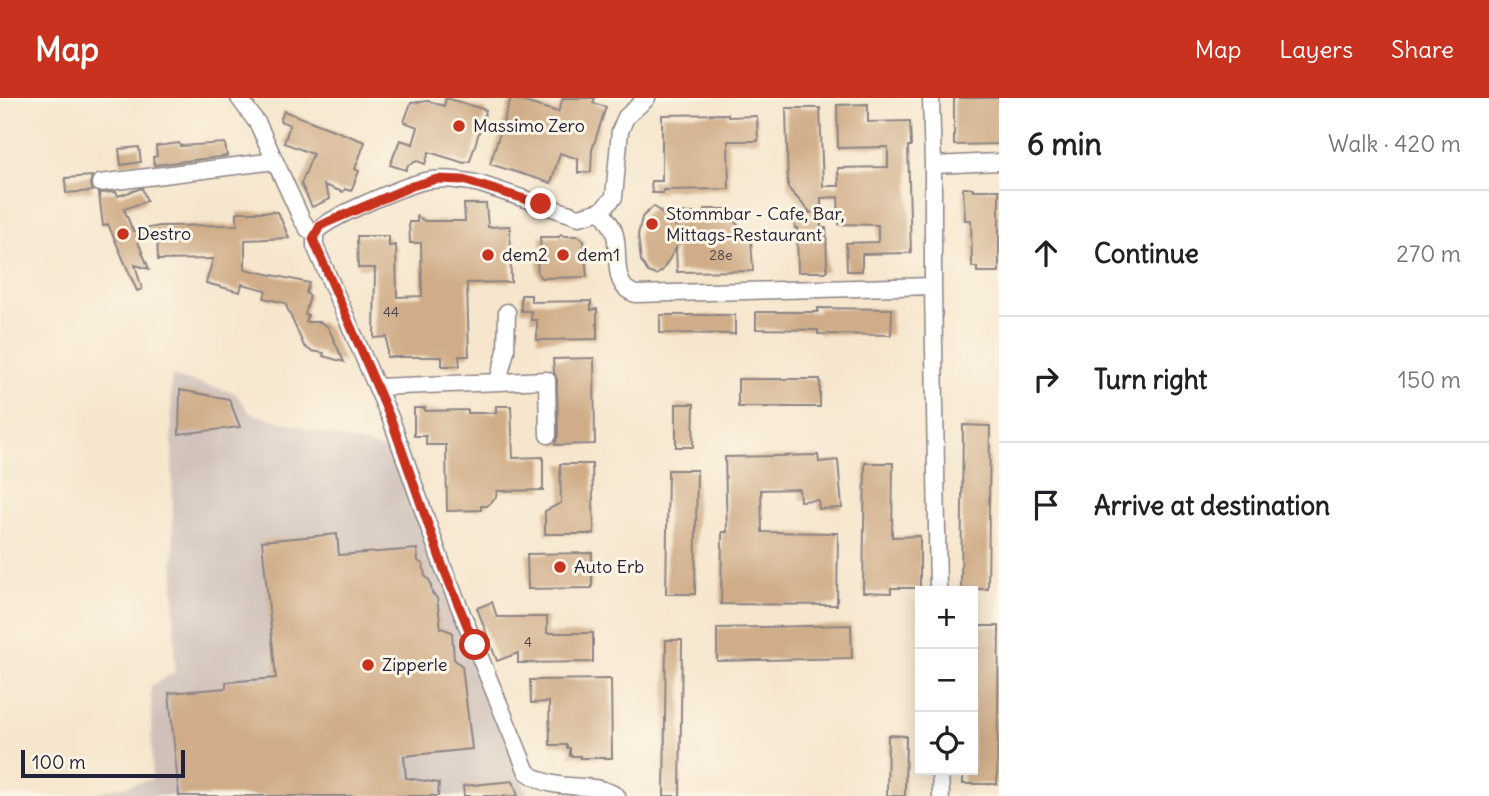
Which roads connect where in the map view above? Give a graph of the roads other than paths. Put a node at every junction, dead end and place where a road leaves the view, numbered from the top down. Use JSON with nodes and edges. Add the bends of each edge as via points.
{"nodes":[{"id":1,"x":239,"y":98,"type":"edge"},
{"id":2,"x":647,"y":98,"type":"edge"},
{"id":3,"x":931,"y":98,"type":"edge"},
{"id":4,"x":275,"y":161,"type":"junction"},
{"id":5,"x":999,"y":162,"type":"edge"},
{"id":6,"x":933,"y":165,"type":"junction"},
{"id":7,"x":100,"y":183,"type":"dead end"},
{"id":8,"x":601,"y":211,"type":"junction"},
{"id":9,"x":314,"y":233,"type":"junction"},
{"id":10,"x":933,"y":286,"type":"junction"},
{"id":11,"x":507,"y":312,"type":"dead end"},
{"id":12,"x":498,"y":382,"type":"junction"},
{"id":13,"x":377,"y":387,"type":"junction"},
{"id":14,"x":548,"y":435,"type":"dead end"},
{"id":15,"x":937,"y":586,"type":"edge"},
{"id":16,"x":940,"y":775,"type":"edge"},
{"id":17,"x":617,"y":796,"type":"edge"},
{"id":18,"x":941,"y":796,"type":"edge"}],
"edges":[{"from":1,"to":4,"type":"street","via":[[258,124]]},
{"from":2,"to":8,"type":"street","via":[[626,117],[620,131],[614,197]]},
{"from":3,"to":6,"type":"street"},
{"from":4,"to":7,"type":"street"},
{"from":4,"to":9,"type":"street","via":[[302,220]]},
{"from":5,"to":6,"type":"street"},
{"from":6,"to":10,"type":"street"},
{"from":8,"to":9,"type":"street","via":[[579,217],[480,184],[437,179],[354,210]]},
{"from":8,"to":10,"type":"street","via":[[615,234],[621,282],[636,294]]},
{"from":9,"to":13,"type":"street","via":[[314,246]]},
{"from":10,"to":15,"type":"street"},
{"from":11,"to":12,"type":"street","via":[[506,351]]},
{"from":12,"to":13,"type":"street"},
{"from":12,"to":14,"type":"street","via":[[547,380]]},
{"from":13,"to":17,"type":"street","via":[[443,567],[527,772],[546,788],[609,791]]},
{"from":16,"to":18,"type":"street"}]}
